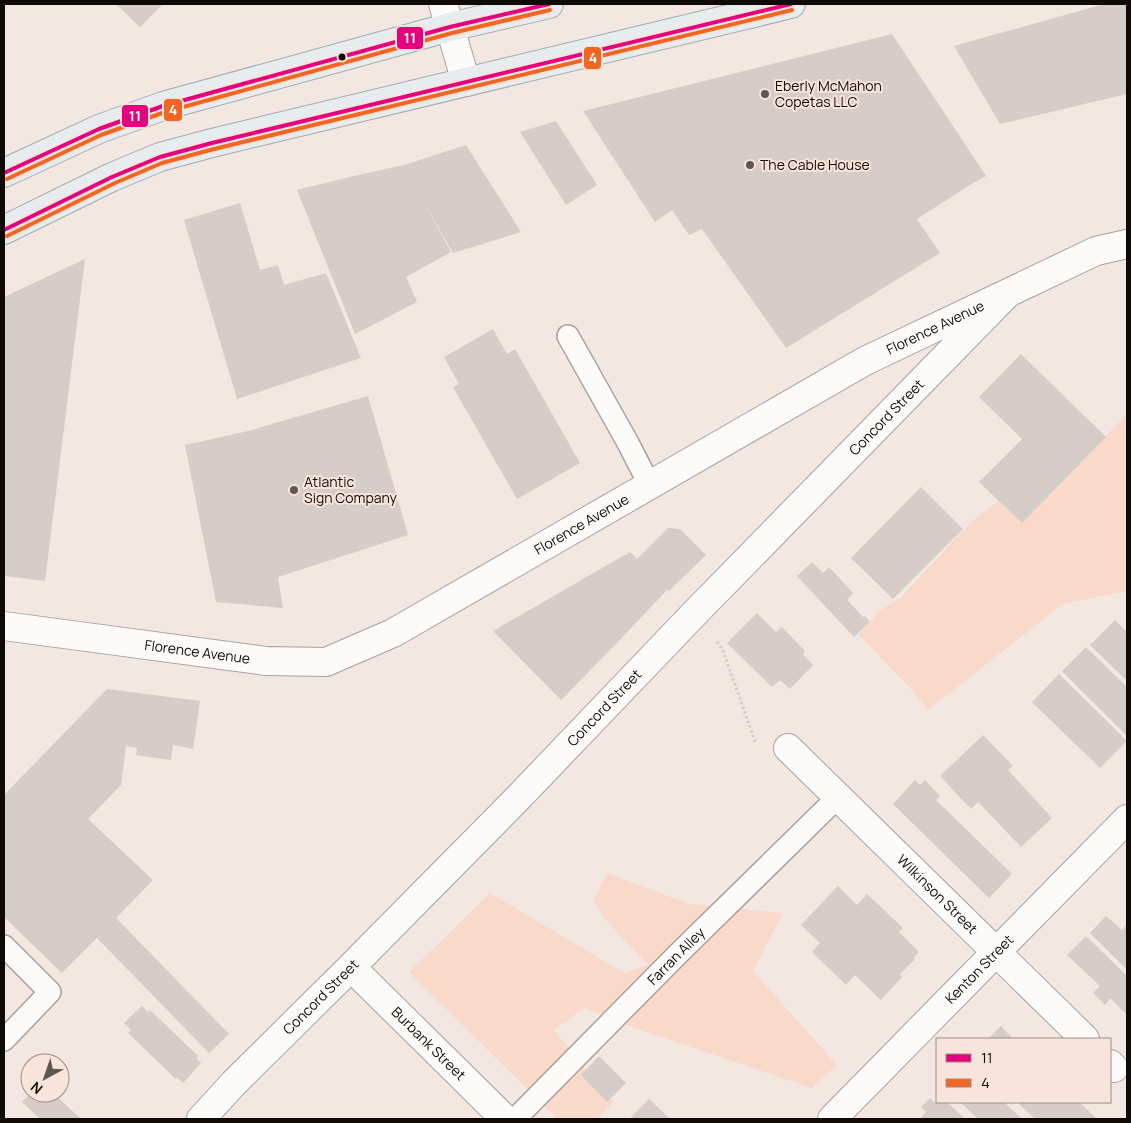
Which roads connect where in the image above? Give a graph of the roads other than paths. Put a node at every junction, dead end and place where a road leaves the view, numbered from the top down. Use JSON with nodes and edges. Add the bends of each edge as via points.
{"nodes":[{"id":1,"x":549,"y":4,"type":"edge"},
{"id":2,"x":791,"y":4,"type":"edge"},
{"id":3,"x":446,"y":16,"type":"edge"},
{"id":4,"x":466,"y":82,"type":"junction"},
{"id":5,"x":4,"y":173,"type":"edge"},
{"id":6,"x":4,"y":230,"type":"edge"},
{"id":7,"x":1127,"y":244,"type":"edge"},
{"id":8,"x":1006,"y":295,"type":"junction"},
{"id":9,"x":568,"y":336,"type":"dead end"},
{"id":10,"x":650,"y":486,"type":"junction"},
{"id":11,"x":4,"y":626,"type":"edge"},
{"id":12,"x":788,"y":748,"type":"dead end"},
{"id":13,"x":838,"y":797,"type":"junction"},
{"id":14,"x":1127,"y":819,"type":"edge"},
{"id":15,"x":4,"y":946,"type":"edge"},
{"id":16,"x":996,"y":952,"type":"junction"},
{"id":17,"x":351,"y":967,"type":"junction"},
{"id":18,"x":1084,"y":1038,"type":"edge"},
{"id":19,"x":4,"y":1040,"type":"edge"},
{"id":20,"x":200,"y":1119,"type":"edge"},
{"id":21,"x":504,"y":1119,"type":"edge"},
{"id":22,"x":515,"y":1119,"type":"edge"},
{"id":23,"x":832,"y":1119,"type":"edge"}],
"edges":[{"from":1,"to":3,"type":"main road"},
{"from":2,"to":4,"type":"main road"},
{"from":3,"to":4,"type":"street"},
{"from":3,"to":5,"type":"main road","via":[[162,106],[99,129]]},
{"from":4,"to":6,"type":"main road","via":[[160,157]]},
{"from":7,"to":8,"type":"street","name":"Florence Avenue","via":[[1096,252]]},
{"from":8,"to":10,"type":"street","name":"Florence Avenue","via":[[865,361]]},
{"from":8,"to":17,"type":"street","name":"Concord Street"},
{"from":9,"to":10,"type":"lane"},
{"from":10,"to":11,"type":"street","name":"Florence Avenue","via":[[393,633],[326,662],[266,661]]},
{"from":12,"to":13,"type":"street","name":"Wilkinson Street"},
{"from":13,"to":16,"type":"street","name":"Wilkinson Street"},
{"from":13,"to":22,"type":"lane","name":"Farran Alley"},
{"from":14,"to":16,"type":"street","name":"Kenton Street"},
{"from":15,"to":19,"type":"lane","via":[[50,992]]},
{"from":16,"to":18,"type":"street","name":"Wilkinson Street"},
{"from":16,"to":23,"type":"street","name":"Kenton Street"},
{"from":17,"to":20,"type":"street","name":"Concord Street"},
{"from":17,"to":21,"type":"street","name":"Burbank Street"}]}
